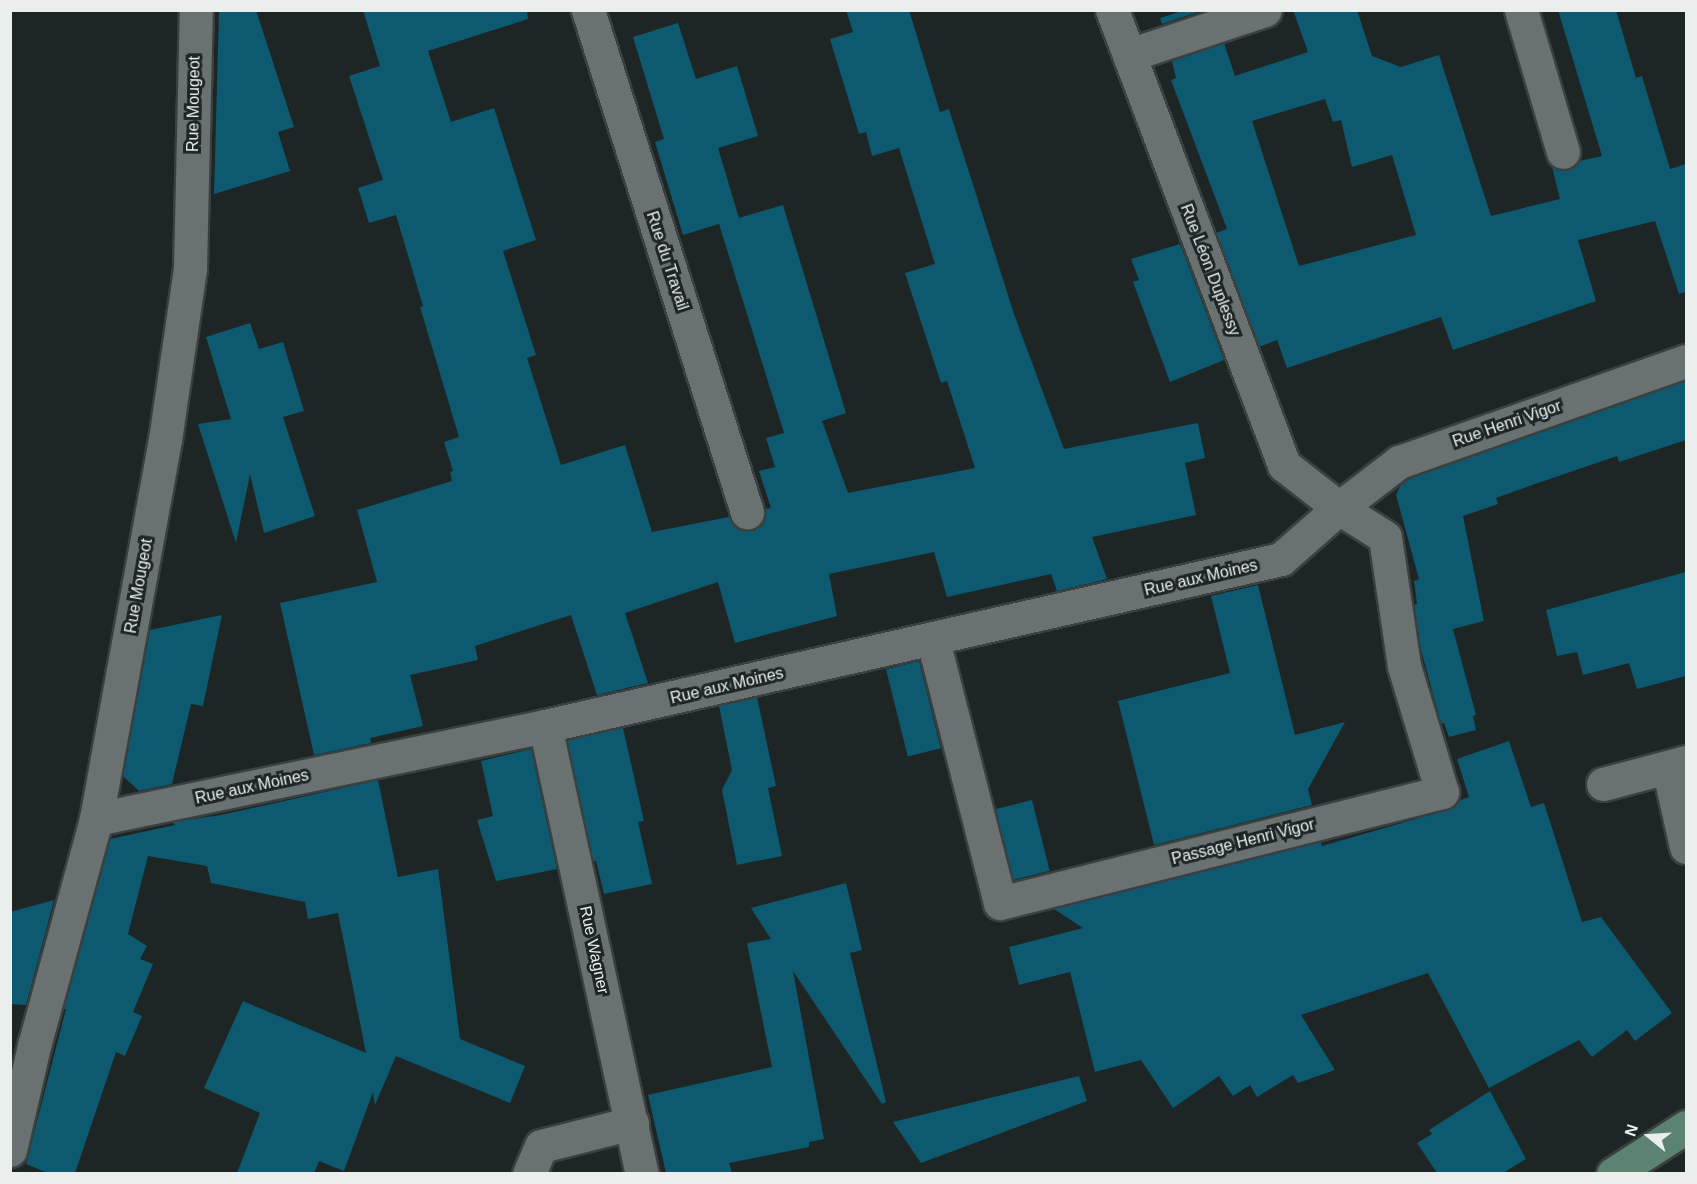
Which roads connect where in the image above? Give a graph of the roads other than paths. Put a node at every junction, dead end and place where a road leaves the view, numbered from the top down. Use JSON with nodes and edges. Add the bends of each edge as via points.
{"nodes":[{"id":1,"x":196,"y":10,"type":"edge"},
{"id":2,"x":588,"y":10,"type":"edge"},
{"id":3,"x":1112,"y":10,"type":"edge"},
{"id":4,"x":1265,"y":10,"type":"edge"},
{"id":5,"x":1521,"y":10,"type":"edge"},
{"id":6,"x":1129,"y":55,"type":"junction"},
{"id":7,"x":1563,"y":152,"type":"dead end"},
{"id":8,"x":1686,"y":361,"type":"edge"},
{"id":9,"x":1339,"y":508,"type":"junction"},
{"id":10,"x":747,"y":512,"type":"dead end"},
{"id":11,"x":933,"y":640,"type":"junction"},
{"id":12,"x":545,"y":726,"type":"junction"},
{"id":13,"x":1677,"y":764,"type":"edge"},
{"id":14,"x":1603,"y":784,"type":"dead end"},
{"id":15,"x":96,"y":819,"type":"junction"},
{"id":16,"x":1686,"y":848,"type":"edge"},
{"id":17,"x":632,"y":1124,"type":"junction"},
{"id":18,"x":1686,"y":1127,"type":"edge"},
{"id":19,"x":10,"y":1150,"type":"edge"},
{"id":20,"x":529,"y":1173,"type":"edge"},
{"id":21,"x":642,"y":1173,"type":"edge"},
{"id":22,"x":1613,"y":1173,"type":"edge"}],
"edges":[{"from":1,"to":15,"type":"street","name":"Rue Mougeot","via":[[190,268],[165,440]]},
{"from":2,"to":10,"type":"street","name":"Rue du Travail"},
{"from":3,"to":6,"type":"street","name":"Rue Léon Duplessy"},
{"from":4,"to":6,"type":"street"},
{"from":5,"to":7,"type":"street"},
{"from":6,"to":9,"type":"street","name":"Rue Léon Duplessy","via":[[1284,465]]},
{"from":8,"to":9,"type":"street","name":"Rue Henri Vigor","via":[[1399,462]]},
{"from":9,"to":11,"type":"street","name":"Rue aux Moines","via":[[1281,559]]},
{"from":9,"to":11,"type":"street","name":"Passage Henri Vigor","via":[[1385,537],[1404,666],[1442,792],[1000,903]]},
{"from":11,"to":12,"type":"street","name":"Rue aux Moines"},
{"from":12,"to":15,"type":"street","name":"Rue aux Moines"},
{"from":12,"to":17,"type":"street","name":"Rue Wagner"},
{"from":13,"to":14,"type":"street"},
{"from":13,"to":16,"type":"street"},
{"from":15,"to":19,"type":"street","name":"Rue Mougeot"},
{"from":17,"to":20,"type":"street","via":[[541,1146]]},
{"from":17,"to":21,"type":"street","name":"Rue Wagner"},
{"from":18,"to":22,"type":"street"}]}
